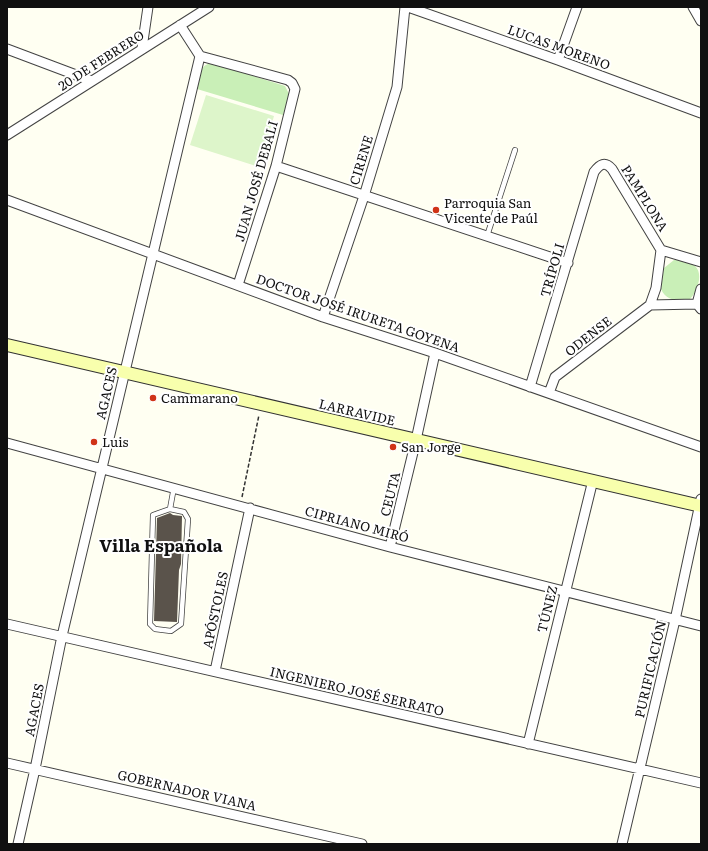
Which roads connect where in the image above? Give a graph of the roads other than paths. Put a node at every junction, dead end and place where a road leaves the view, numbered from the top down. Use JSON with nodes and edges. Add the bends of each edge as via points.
{"nodes":[{"id":1,"x":148,"y":7,"type":"edge"},
{"id":2,"x":209,"y":7,"type":"edge"},
{"id":3,"x":405,"y":7,"type":"edge"},
{"id":4,"x":408,"y":7,"type":"edge"},
{"id":5,"x":577,"y":7,"type":"edge"},
{"id":6,"x":693,"y":7,"type":"edge"},
{"id":7,"x":701,"y":20,"type":"edge"},
{"id":8,"x":180,"y":25,"type":"junction"},
{"id":9,"x":142,"y":48,"type":"junction"},
{"id":10,"x":7,"y":49,"type":"edge"},
{"id":11,"x":200,"y":56,"type":"junction"},
{"id":12,"x":558,"y":60,"type":"junction"},
{"id":13,"x":92,"y":81,"type":"junction"},
{"id":14,"x":701,"y":113,"type":"edge"},
{"id":15,"x":7,"y":135,"type":"edge"},
{"id":16,"x":515,"y":150,"type":"dead end"},
{"id":17,"x":604,"y":164,"type":"joint"},
{"id":18,"x":276,"y":166,"type":"junction"},
{"id":19,"x":364,"y":196,"type":"junction"},
{"id":20,"x":7,"y":200,"type":"edge"},
{"id":21,"x":487,"y":236,"type":"junction"},
{"id":22,"x":661,"y":250,"type":"junction"},
{"id":23,"x":152,"y":254,"type":"junction"},
{"id":24,"x":701,"y":262,"type":"edge"},
{"id":25,"x":568,"y":263,"type":"junction"},
{"id":26,"x":238,"y":285,"type":"junction"},
{"id":27,"x":701,"y":289,"type":"edge"},
{"id":28,"x":650,"y":305,"type":"junction"},
{"id":29,"x":699,"y":306,"type":"edge"},
{"id":30,"x":323,"y":317,"type":"junction"},
{"id":31,"x":7,"y":345,"type":"edge"},
{"id":32,"x":435,"y":353,"type":"junction"},
{"id":33,"x":124,"y":373,"type":"junction"},
{"id":34,"x":530,"y":387,"type":"junction"},
{"id":35,"x":548,"y":393,"type":"junction"},
{"id":36,"x":416,"y":440,"type":"junction"},
{"id":37,"x":7,"y":443,"type":"edge"},
{"id":38,"x":701,"y":447,"type":"edge"},
{"id":39,"x":102,"y":468,"type":"junction"},
{"id":40,"x":593,"y":480,"type":"junction"},
{"id":41,"x":174,"y":487,"type":"junction"},
{"id":42,"x":700,"y":504,"type":"edge"},
{"id":43,"x":250,"y":508,"type":"junction"},
{"id":44,"x":170,"y":509,"type":"junction"},
{"id":45,"x":390,"y":547,"type":"junction"},
{"id":46,"x":565,"y":592,"type":"junction"},
{"id":47,"x":675,"y":620,"type":"junction"},
{"id":48,"x":7,"y":624,"type":"edge"},
{"id":49,"x":701,"y":626,"type":"edge"},
{"id":50,"x":62,"y":636,"type":"junction"},
{"id":51,"x":215,"y":670,"type":"junction"},
{"id":52,"x":528,"y":744,"type":"junction"},
{"id":53,"x":7,"y":763,"type":"edge"},
{"id":54,"x":35,"y":769,"type":"junction"},
{"id":55,"x":640,"y":769,"type":"junction"},
{"id":56,"x":701,"y":783,"type":"edge"},
{"id":57,"x":18,"y":844,"type":"edge"},
{"id":58,"x":362,"y":844,"type":"edge"},
{"id":59,"x":622,"y":844,"type":"edge"}],
"edges":[{"from":1,"to":9,"type":"street"},
{"from":2,"to":8,"type":"street","name":"20 DE FEBRERO"},
{"from":3,"to":19,"type":"street","name":"CIRENE","via":[[397,87]]},
{"from":4,"to":12,"type":"street","name":"LUCAS MORENO"},
{"from":5,"to":12,"type":"street"},
{"from":6,"to":7,"type":"street"},
{"from":8,"to":9,"type":"street","name":"20 DE FEBRERO"},
{"from":8,"to":11,"type":"street"},
{"from":9,"to":13,"type":"street","name":"20 DE FEBRERO"},
{"from":10,"to":13,"type":"street"},
{"from":11,"to":18,"type":"street","name":"JUAN JOSÉ DEBALI","via":[[292,83],[295,89]]},
{"from":11,"to":23,"type":"street","name":"AGACES"},
{"from":12,"to":14,"type":"street","name":"LUCAS MORENO"},
{"from":13,"to":15,"type":"street","name":"20 DE FEBRERO"},
{"from":16,"to":21,"type":"lane"},
{"from":17,"to":22,"type":"street","name":"PAMPLONA","via":[[608,164],[612,169]]},
{"from":17,"to":25,"type":"street","name":"TRÍPOLI","via":[[594,172]]},
{"from":18,"to":19,"type":"street"},
{"from":18,"to":26,"type":"street","name":"JUAN JOSÉ DEBALI"},
{"from":19,"to":21,"type":"street"},
{"from":19,"to":30,"type":"street","name":"CIRENE"},
{"from":20,"to":23,"type":"street","name":"DOCTOR JOSÉ IRURETA GOYENA"},
{"from":21,"to":25,"type":"street"},
{"from":22,"to":24,"type":"street","name":"PAMPLONA"},
{"from":22,"to":28,"type":"street","name":"PAMPLONA","via":[[656,288]]},
{"from":23,"to":26,"type":"street","name":"DOCTOR JOSÉ IRURETA GOYENA"},
{"from":23,"to":33,"type":"street","name":"AGACES"},
{"from":25,"to":34,"type":"street","name":"TRÍPOLI"},
{"from":26,"to":30,"type":"street","name":"DOCTOR JOSÉ IRURETA GOYENA"},
{"from":27,"to":29,"type":"street"},
{"from":28,"to":29,"type":"street"},
{"from":28,"to":35,"type":"street","name":"ODENSE","via":[[555,378]]},
{"from":30,"to":32,"type":"street","name":"DOCTOR JOSÉ IRURETA GOYENA"},
{"from":31,"to":33,"type":"street","name":"LARRAVIDE"},
{"from":32,"to":34,"type":"street","name":"DOCTOR JOSÉ IRURETA GOYENA"},
{"from":32,"to":36,"type":"street","name":"CEUTA"},
{"from":33,"to":36,"type":"street","name":"LARRAVIDE"},
{"from":33,"to":39,"type":"street","name":"AGACES"},
{"from":34,"to":35,"type":"street","name":"DOCTOR JOSÉ IRURETA GOYENA"},
{"from":35,"to":38,"type":"street","name":"DOCTOR JOSÉ IRURETA GOYENA"},
{"from":36,"to":40,"type":"street","name":"LARRAVIDE"},
{"from":36,"to":45,"type":"street","name":"CEUTA"},
{"from":37,"to":39,"type":"street","name":"CIPRIANO MIRÓ"},
{"from":39,"to":41,"type":"street","name":"CIPRIANO MIRÓ"},
{"from":39,"to":50,"type":"street","name":"AGACES"},
{"from":40,"to":42,"type":"street","name":"LARRAVIDE"},
{"from":40,"to":46,"type":"street","name":"TÚNEZ"},
{"from":41,"to":43,"type":"street","name":"CIPRIANO MIRÓ"},
{"from":41,"to":44,"type":"lane"},
{"from":42,"to":47,"type":"street","name":"PURIFICACIÓN"},
{"from":43,"to":45,"type":"street","name":"CIPRIANO MIRÓ"},
{"from":43,"to":51,"type":"street","name":"APÓSTOLES"},
{"from":44,"to":44,"type":"lane","via":[[184,512],[188,519],[181,624],[171,631],[156,629],[150,624],[153,515]]},
{"from":45,"to":46,"type":"street","name":"CIPRIANO MIRÓ"},
{"from":46,"to":47,"type":"street","name":"CIPRIANO MIRÓ"},
{"from":46,"to":52,"type":"street","name":"TÚNEZ"},
{"from":47,"to":49,"type":"street","name":"CIPRIANO MIRÓ"},
{"from":47,"to":55,"type":"street","name":"PURIFICACIÓN"},
{"from":48,"to":50,"type":"street","name":"INGENIERO JOSÉ SERRATO"},
{"from":50,"to":51,"type":"street","name":"INGENIERO JOSÉ SERRATO"},
{"from":50,"to":54,"type":"street","name":"AGACES"},
{"from":51,"to":52,"type":"street","name":"INGENIERO JOSÉ SERRATO"},
{"from":52,"to":55,"type":"street","name":"INGENIERO JOSÉ SERRATO"},
{"from":53,"to":54,"type":"street","name":"GOBERNADOR VIANA"},
{"from":54,"to":57,"type":"street","name":"AGACES"},
{"from":54,"to":58,"type":"street","name":"GOBERNADOR VIANA"},
{"from":55,"to":56,"type":"street","name":"INGENIERO JOSÉ SERRATO"},
{"from":55,"to":59,"type":"street","name":"PURIFICACIÓN"}]}
